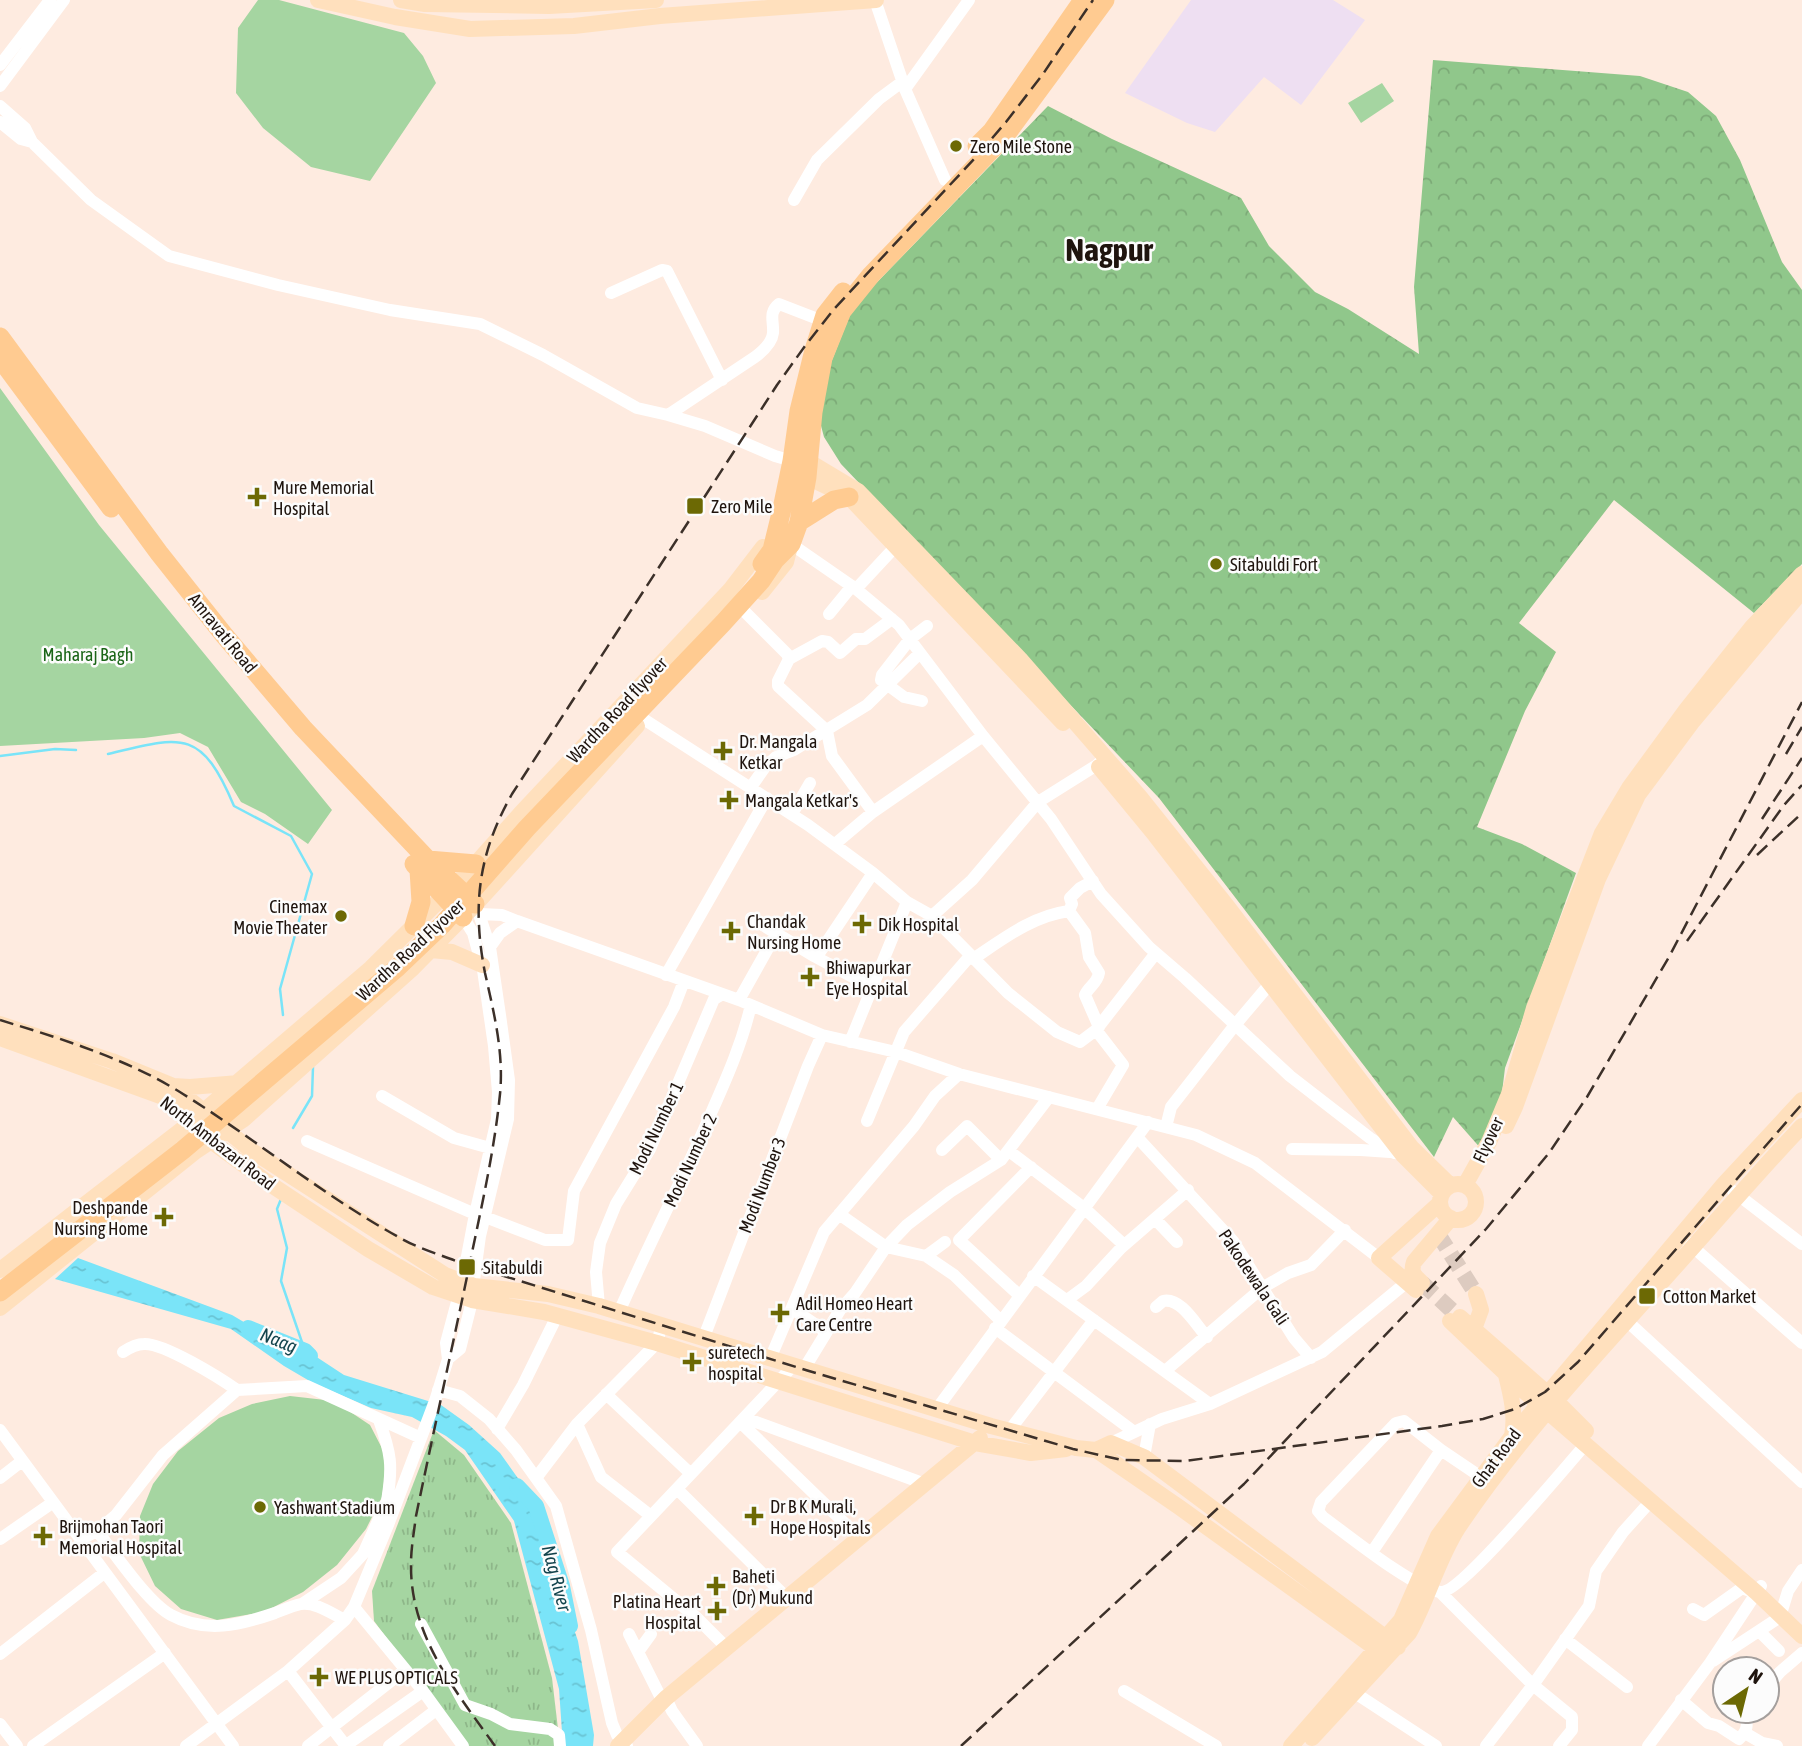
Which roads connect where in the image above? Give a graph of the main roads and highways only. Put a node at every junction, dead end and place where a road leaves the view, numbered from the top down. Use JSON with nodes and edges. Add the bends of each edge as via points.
{"nodes":[{"id":1,"x":318,"y":0,"type":"edge"},
{"id":2,"x":401,"y":0,"type":"edge"},
{"id":3,"x":656,"y":0,"type":"edge"},
{"id":4,"x":875,"y":0,"type":"edge"},
{"id":5,"x":1083,"y":0,"type":"edge"},
{"id":6,"x":1105,"y":0,"type":"edge"},
{"id":7,"x":426,"y":2,"type":"edge"},
{"id":8,"x":718,"y":6,"type":"edge"},
{"id":9,"x":0,"y":337,"type":"edge"},
{"id":10,"x":0,"y":358,"type":"edge"},
{"id":11,"x":34,"y":393,"type":"junction"},
{"id":12,"x":803,"y":466,"type":"junction"},
{"id":13,"x":849,"y":497,"type":"junction"},
{"id":14,"x":799,"y":522,"type":"junction"},
{"id":15,"x":898,"y":542,"type":"junction"},
{"id":16,"x":778,"y":546,"type":"junction"},
{"id":17,"x":1802,"y":573,"type":"edge"},
{"id":18,"x":1802,"y":591,"type":"edge"},
{"id":19,"x":476,"y":864,"type":"junction"},
{"id":20,"x":423,"y":865,"type":"junction"},
{"id":21,"x":449,"y":891,"type":"junction"},
{"id":22,"x":472,"y":912,"type":"junction"},
{"id":23,"x":414,"y":926,"type":"junction"},
{"id":24,"x":431,"y":950,"type":"junction"},
{"id":25,"x":482,"y":965,"type":"road end"},
{"id":26,"x":0,"y":1024,"type":"edge"},
{"id":27,"x":0,"y":1038,"type":"edge"},
{"id":28,"x":239,"y":1083,"type":"junction"},
{"id":29,"x":173,"y":1086,"type":"junction"},
{"id":30,"x":1802,"y":1100,"type":"edge"},
{"id":31,"x":205,"y":1110,"type":"junction"},
{"id":32,"x":244,"y":1119,"type":"junction"},
{"id":33,"x":190,"y":1123,"type":"junction"},
{"id":34,"x":1802,"y":1126,"type":"edge"},
{"id":35,"x":228,"y":1129,"type":"junction"},
{"id":36,"x":211,"y":1141,"type":"junction"},
{"id":37,"x":247,"y":1147,"type":"junction"},
{"id":38,"x":197,"y":1151,"type":"junction"},
{"id":39,"x":230,"y":1155,"type":"junction"},
{"id":40,"x":1456,"y":1189,"type":"junction"},
{"id":41,"x":1422,"y":1217,"type":"junction"},
{"id":42,"x":1451,"y":1218,"type":"junction"},
{"id":43,"x":1438,"y":1234,"type":"junction"},
{"id":44,"x":1686,"y":1241,"type":"junction"},
{"id":45,"x":0,"y":1270,"type":"edge"},
{"id":46,"x":0,"y":1281,"type":"edge"},
{"id":47,"x":467,"y":1291,"type":"junction"},
{"id":48,"x":0,"y":1292,"type":"edge"},
{"id":49,"x":1476,"y":1294,"type":"tunnel mouth"},
{"id":50,"x":1634,"y":1302,"type":"junction"},
{"id":51,"x":0,"y":1308,"type":"edge"},
{"id":52,"x":1474,"y":1329,"type":"junction"},
{"id":53,"x":1506,"y":1375,"type":"junction"},
{"id":54,"x":1547,"y":1402,"type":"junction"},
{"id":55,"x":991,"y":1426,"type":"junction"},
{"id":56,"x":1512,"y":1436,"type":"junction"},
{"id":57,"x":975,"y":1443,"type":"junction"},
{"id":58,"x":1103,"y":1447,"type":"junction"},
{"id":59,"x":1076,"y":1448,"type":"junction"},
{"id":60,"x":1630,"y":1476,"type":"junction"},
{"id":61,"x":1429,"y":1589,"type":"junction"},
{"id":62,"x":1759,"y":1590,"type":"junction"},
{"id":63,"x":1782,"y":1612,"type":"junction"},
{"id":64,"x":1401,"y":1620,"type":"junction"},
{"id":65,"x":1802,"y":1623,"type":"edge"},
{"id":66,"x":1366,"y":1631,"type":"junction"},
{"id":67,"x":1802,"y":1636,"type":"edge"},
{"id":68,"x":1383,"y":1650,"type":"junction"},
{"id":69,"x":624,"y":1745,"type":"edge"},
{"id":70,"x":1291,"y":1746,"type":"edge"},
{"id":71,"x":1306,"y":1746,"type":"edge"}],
"edges":[{"from":1,"to":8,"type":"main road","via":[[470,29],[574,26]]},
{"from":2,"to":7,"type":"main road"},
{"from":3,"to":7,"type":"main road","via":[[548,6]]},
{"from":4,"to":8,"type":"main road"},
{"from":5,"to":12,"type":"highway","via":[[992,131],[858,271],[825,315],[799,411]]},
{"from":6,"to":12,"type":"highway","via":[[1005,136],[842,311],[823,358]]},
{"from":9,"to":11,"type":"highway","name":"Amravati Road"},
{"from":10,"to":11,"type":"highway","name":"Amravati Road"},
{"from":11,"to":20,"type":"highway","name":"Amravati Road","via":[[149,559],[215,642],[295,736]]},
{"from":12,"to":13,"type":"main road"},
{"from":12,"to":14,"type":"highway"},
{"from":12,"to":15,"type":"main road","via":[[859,491]]},
{"from":12,"to":16,"type":"highway"},
{"from":13,"to":14,"type":"highway","via":[[834,500]]},
{"from":13,"to":15,"type":"main road"},
{"from":14,"to":16,"type":"highway"},
{"from":15,"to":40,"type":"main road","via":[[1101,762],[1274,979],[1403,1152]]},
{"from":16,"to":19,"type":"main road","name":"Wardha Road flyover","via":[[730,590]]},
{"from":16,"to":22,"type":"main road","via":[[786,562],[771,583]]},
{"from":16,"to":46,"type":"highway","name":"Wardha Road Flyover","via":[[402,952],[192,1132]]},
{"from":16,"to":48,"type":"highway","name":"Wardha Road Flyover","via":[[761,581],[723,624],[599,750],[407,959],[183,1150]]},
{"from":17,"to":40,"type":"main road","name":"Flyover","via":[[1686,710],[1602,833],[1534,1008],[1509,1094],[1489,1142]]},
{"from":18,"to":40,"type":"main road","via":[[1638,795],[1598,879],[1515,1107],[1483,1173]]},
{"from":19,"to":20,"type":"highway"},
{"from":19,"to":21,"type":"main road","name":"Wardha Road flyover"},
{"from":20,"to":21,"type":"highway","name":"Amravati Road"},
{"from":20,"to":23,"type":"highway"},
{"from":21,"to":22,"type":"highway","name":"Amravati Road"},
{"from":21,"to":23,"type":"main road","name":"Wardha Road flyover"},
{"from":22,"to":24,"type":"main road"},
{"from":23,"to":28,"type":"main road","name":"Wardha Road flyover"},
{"from":24,"to":25,"type":"main road","via":[[452,952]]},
{"from":24,"to":32,"type":"main road"},
{"from":26,"to":29,"type":"main road","name":"North Ambazari Road"},
{"from":27,"to":33,"type":"main road","name":"North Ambazari Road","via":[[162,1097]]},
{"from":28,"to":29,"type":"main road"},
{"from":28,"to":31,"type":"main road","name":"Wardha Road flyover"},
{"from":29,"to":31,"type":"main road","name":"North Ambazari Road"},
{"from":30,"to":44,"type":"main road","name":"Ghat Road","via":[[1724,1184]]},
{"from":31,"to":33,"type":"main road","name":"Wardha Road flyover"},
{"from":31,"to":35,"type":"main road","name":"North Ambazari Road"},
{"from":32,"to":35,"type":"main road"},
{"from":32,"to":37,"type":"main road"},
{"from":33,"to":36,"type":"main road","name":"North Ambazari Road"},
{"from":33,"to":45,"type":"main road","name":"Wardha Road flyover"},
{"from":34,"to":44,"type":"main road","name":"Ghat Road"},
{"from":35,"to":36,"type":"main road"},
{"from":35,"to":37,"type":"main road","name":"North Ambazari Road"},
{"from":36,"to":38,"type":"main road"},
{"from":36,"to":39,"type":"main road","name":"North Ambazari Road"},
{"from":37,"to":47,"type":"main road","name":"North Ambazari Road"},
{"from":38,"to":39,"type":"main road"},
{"from":38,"to":51,"type":"main road"},
{"from":39,"to":47,"type":"main road","name":"North Ambazari Road","via":[[368,1249],[433,1287]]},
{"from":40,"to":41,"type":"main road"},
{"from":40,"to":42,"type":"main road","via":[[1443,1212]]},
{"from":40,"to":42,"type":"main road","via":[[1476,1201],[1473,1212],[1463,1219]]},
{"from":41,"to":43,"type":"main road"},
{"from":41,"to":43,"type":"main road","via":[[1379,1258],[1415,1282],[1414,1262]]},
{"from":42,"to":43,"type":"main road"},
{"from":44,"to":50,"type":"main road","name":"Ghat Road"},
{"from":47,"to":55,"type":"main road","via":[[548,1294],[599,1306]]},
{"from":47,"to":57,"type":"main road","via":[[657,1343]]},
{"from":49,"to":52,"type":"main road","via":[[1481,1310]]},
{"from":50,"to":54,"type":"main road","name":"Ghat Road"},
{"from":50,"to":54,"type":"main road","name":"Ghat Road","via":[[1627,1321]]},
{"from":52,"to":53,"type":"main road","via":[[1453,1318]]},
{"from":52,"to":54,"type":"main road"},
{"from":53,"to":54,"type":"main road"},
{"from":53,"to":56,"type":"main road","via":[[1513,1405]]},
{"from":54,"to":56,"type":"main road","name":"Ghat Road"},
{"from":54,"to":60,"type":"main road","via":[[1581,1427]]},
{"from":54,"to":60,"type":"main road","via":[[1586,1444]]},
{"from":54,"to":61,"type":"main road","name":"Ghat Road","via":[[1458,1529]]},
{"from":55,"to":57,"type":"main road"},
{"from":55,"to":59,"type":"main road"},
{"from":56,"to":61,"type":"main road","name":"Ghat Road","via":[[1438,1536]]},
{"from":57,"to":59,"type":"main road","via":[[1031,1453]]},
{"from":57,"to":69,"type":"main road","via":[[664,1700]]},
{"from":58,"to":59,"type":"main road"},
{"from":58,"to":66,"type":"main road"},
{"from":58,"to":66,"type":"main road","via":[[1144,1457]]},
{"from":60,"to":62,"type":"main road"},
{"from":60,"to":62,"type":"main road","via":[[1650,1502]]},
{"from":61,"to":64,"type":"main road","name":"Ghat Road"},
{"from":61,"to":68,"type":"main road","name":"Ghat Road","via":[[1419,1615]]},
{"from":62,"to":63,"type":"main road"},
{"from":63,"to":65,"type":"main road"},
{"from":63,"to":67,"type":"main road"},
{"from":64,"to":66,"type":"main road"},
{"from":64,"to":68,"type":"main road","name":"Ghat Road"},
{"from":66,"to":68,"type":"main road"},
{"from":66,"to":68,"type":"main road"},
{"from":68,"to":70,"type":"main road","name":"Ghat Road"},
{"from":68,"to":71,"type":"main road","name":"Ghat Road","via":[[1355,1693]]}]}
